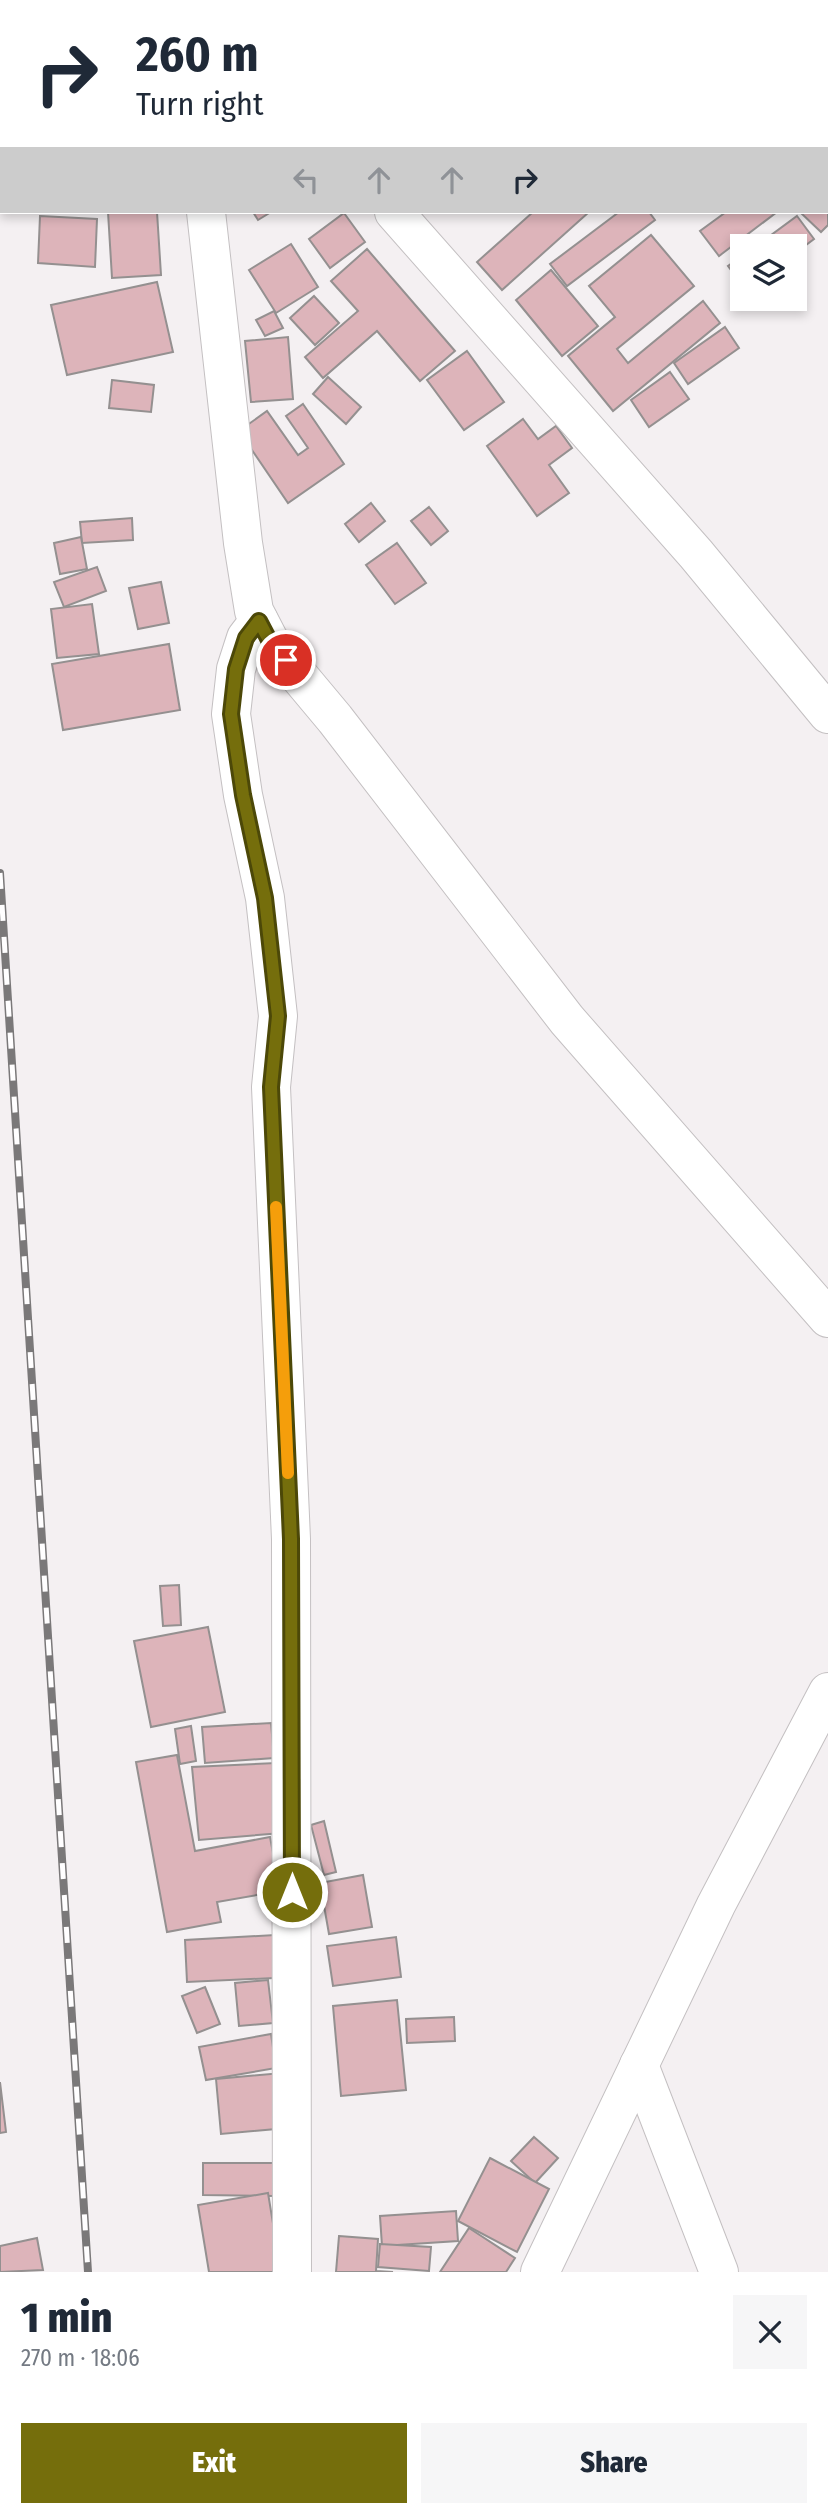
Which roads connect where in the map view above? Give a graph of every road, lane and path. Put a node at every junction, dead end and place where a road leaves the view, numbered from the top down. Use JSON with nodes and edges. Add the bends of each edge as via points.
{"nodes":[{"id":1,"x":206,"y":214,"type":"edge"},
{"id":2,"x":396,"y":214,"type":"edge"},
{"id":3,"x":259,"y":621,"type":"junction"},
{"id":4,"x":828,"y":714,"type":"edge"},
{"id":5,"x":828,"y":1318,"type":"edge"},
{"id":6,"x":828,"y":1692,"type":"edge"},
{"id":7,"x":639,"y":2065,"type":"junction"},
{"id":8,"x":292,"y":2272,"type":"edge"},
{"id":9,"x":540,"y":2272,"type":"edge"},
{"id":10,"x":719,"y":2272,"type":"edge"}],
"edges":[{"from":1,"to":3,"type":"street","via":[[243,543]]},
{"from":2,"to":4,"type":"street","via":[[696,554]]},
{"from":3,"to":5,"type":"street","via":[[269,640],[567,1020]]},
{"from":3,"to":8,"type":"street","via":[[246,638],[236,669],[231,714],[265,898],[278,1016],[271,1087],[291,1539]]},
{"from":6,"to":7,"type":"street","via":[[716,1905]]},
{"from":7,"to":9,"type":"street"},
{"from":7,"to":10,"type":"street"}]}
